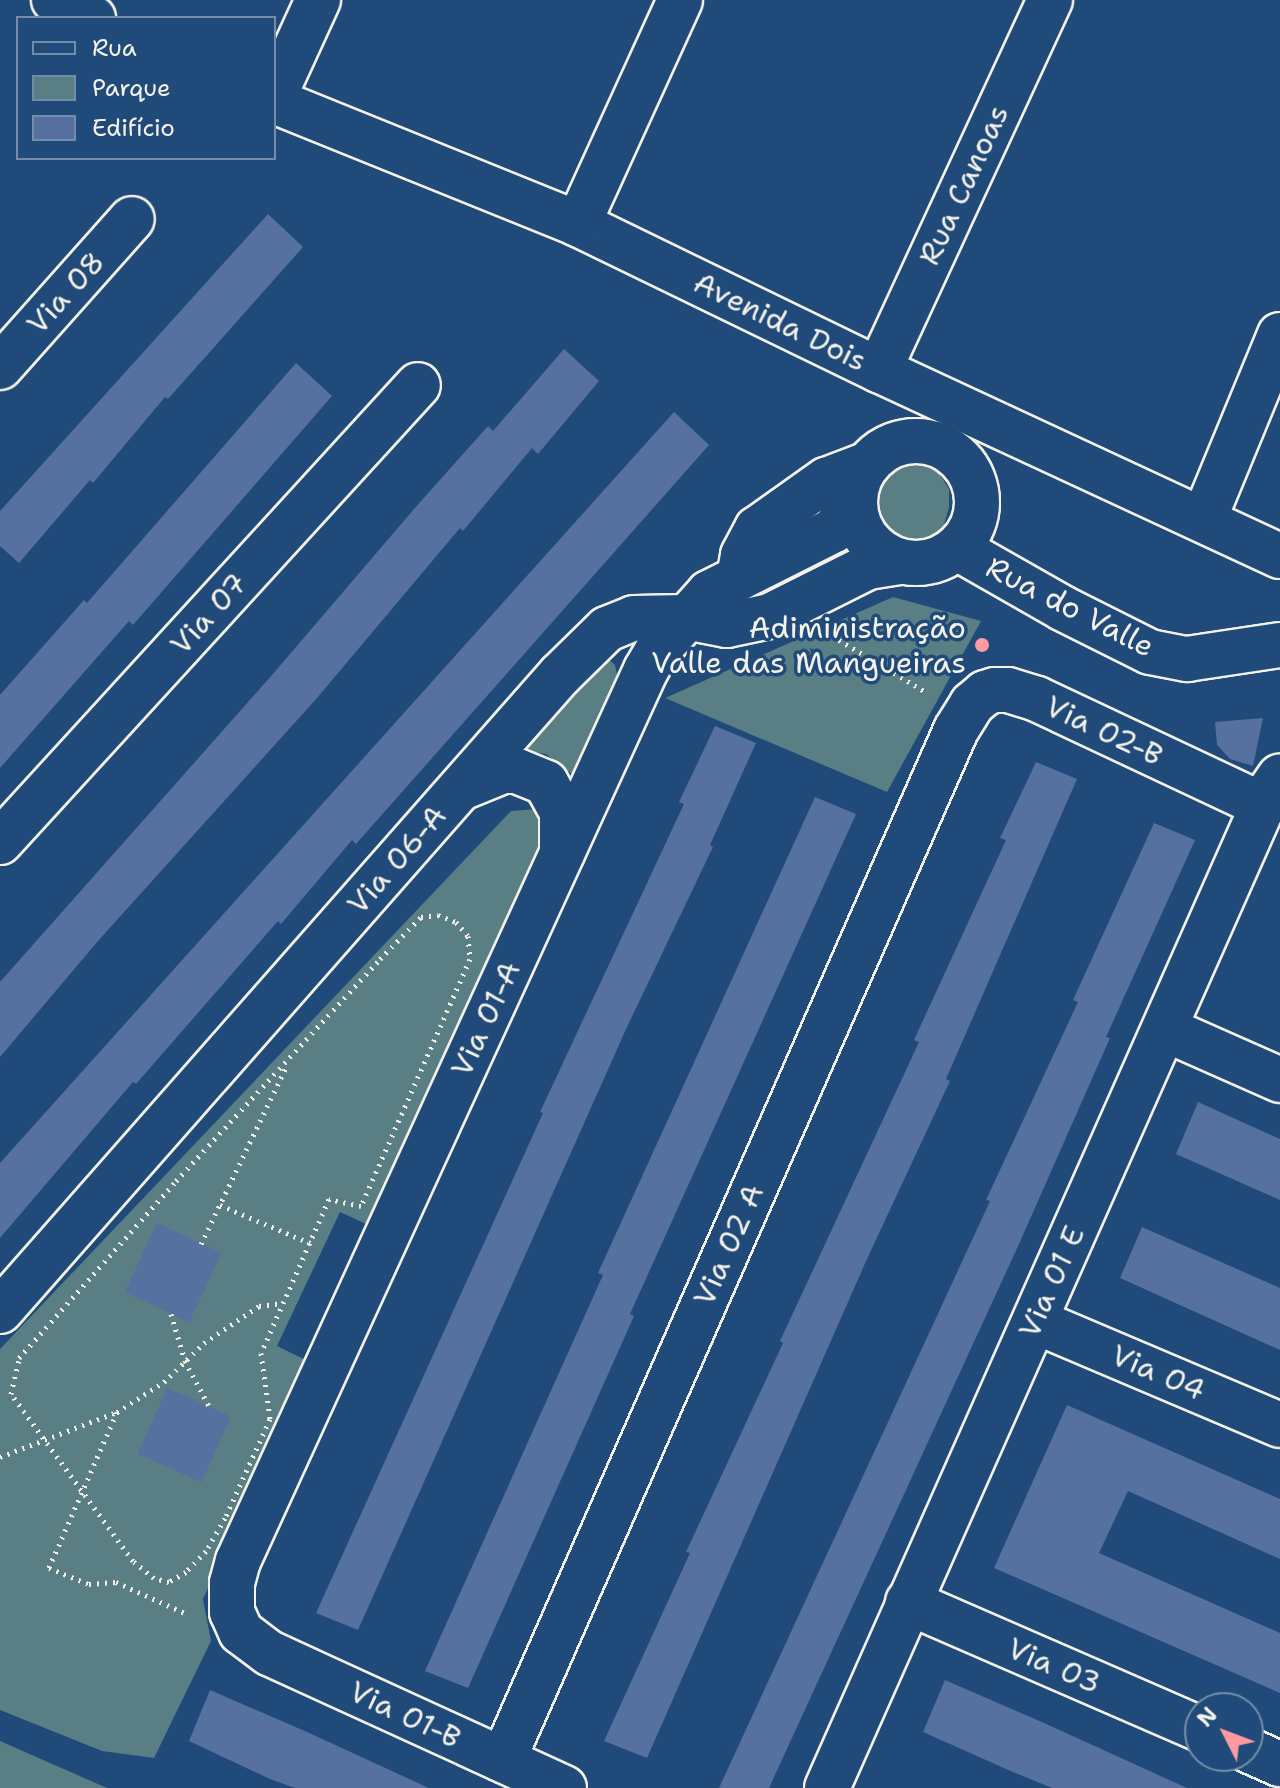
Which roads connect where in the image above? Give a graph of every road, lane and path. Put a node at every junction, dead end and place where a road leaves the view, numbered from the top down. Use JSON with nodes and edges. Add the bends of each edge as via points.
{"nodes":[{"id":1,"x":54,"y":0,"type":"edge"},
{"id":2,"x":318,"y":0,"type":"edge"},
{"id":3,"x":680,"y":0,"type":"edge"},
{"id":4,"x":1050,"y":0,"type":"edge"},
{"id":5,"x":89,"y":16,"type":"edge"},
{"id":6,"x":276,"y":94,"type":"edge"},
{"id":7,"x":276,"y":100,"type":"edge"},
{"id":8,"x":132,"y":219,"type":"dead end"},
{"id":9,"x":578,"y":224,"type":"junction"},
{"id":10,"x":1280,"y":335,"type":"edge"},
{"id":11,"x":0,"y":367,"type":"edge"},
{"id":12,"x":879,"y":370,"type":"junction"},
{"id":13,"x":418,"y":385,"type":"dead end"},
{"id":14,"x":861,"y":483,"type":"junction"},
{"id":15,"x":1204,"y":519,"type":"junction"},
{"id":16,"x":957,"y":548,"type":"junction"},
{"id":17,"x":1280,"y":556,"type":"edge"},
{"id":18,"x":900,"y":562,"type":"junction"},
{"id":19,"x":685,"y":617,"type":"junction"},
{"id":20,"x":824,"y":632,"type":"dead end"},
{"id":21,"x":1280,"y":645,"type":"edge"},
{"id":22,"x":960,"y":723,"type":"junction"},
{"id":23,"x":461,"y":788,"type":"junction"},
{"id":24,"x":1272,"y":791,"type":"edge"},
{"id":25,"x":0,"y":842,"type":"edge"},
{"id":26,"x":562,"y":853,"type":"junction"},
{"id":27,"x":1165,"y":1029,"type":"junction"},
{"id":28,"x":291,"y":1057,"type":"junction"},
{"id":29,"x":1280,"y":1080,"type":"edge"},
{"id":30,"x":220,"y":1205,"type":"junction"},
{"id":31,"x":310,"y":1243,"type":"junction"},
{"id":32,"x":201,"y":1244,"type":"dead end"},
{"id":33,"x":284,"y":1303,"type":"junction"},
{"id":34,"x":0,"y":1311,"type":"edge"},
{"id":35,"x":171,"y":1314,"type":"dead end"},
{"id":36,"x":1035,"y":1321,"type":"junction"},
{"id":37,"x":185,"y":1361,"type":"junction"},
{"id":38,"x":210,"y":1408,"type":"dead end"},
{"id":39,"x":117,"y":1412,"type":"junction"},
{"id":40,"x":1280,"y":1425,"type":"edge"},
{"id":41,"x":47,"y":1439,"type":"junction"},
{"id":42,"x":0,"y":1457,"type":"edge"},
{"id":43,"x":81,"y":1494,"type":"junction"},
{"id":44,"x":908,"y":1602,"type":"junction"},
{"id":45,"x":247,"y":1639,"type":"junction"},
{"id":46,"x":1184,"y":1722,"type":"edge"},
{"id":47,"x":503,"y":1760,"type":"junction"},
{"id":48,"x":564,"y":1788,"type":"edge"},
{"id":49,"x":827,"y":1788,"type":"edge"}],
"edges":[{"from":1,"to":5,"type":"street"},
{"from":2,"to":6,"type":"street"},
{"from":3,"to":9,"type":"street"},
{"from":4,"to":12,"type":"street","name":"Rua Canoas"},
{"from":7,"to":9,"type":"street","name":"Avenida Dois"},
{"from":8,"to":11,"type":"street","name":"Via 08"},
{"from":9,"to":12,"type":"street","name":"Avenida Dois"},
{"from":10,"to":15,"type":"street"},
{"from":12,"to":15,"type":"street","name":"Avenida Dois"},
{"from":13,"to":25,"type":"street","name":"Via 07"},
{"from":14,"to":16,"type":"street","via":[[883,451],[901,443],[922,441],[958,458],[970,474],[976,513]]},
{"from":14,"to":18,"type":"street","via":[[857,522],[866,540]]},
{"from":14,"to":19,"type":"street","via":[[826,480],[757,529],[743,555],[739,578],[709,593]]},
{"from":15,"to":17,"type":"street","name":"Avenida Dois"},
{"from":16,"to":18,"type":"street","via":[[920,564]]},
{"from":16,"to":21,"type":"street","name":"Rua do Valle","via":[[1150,652],[1187,659]]},
{"from":18,"to":19,"type":"street","via":[[868,567],[770,616],[727,625]]},
{"from":19,"to":23,"type":"street","name":"Via 06-A","via":[[634,618],[607,629]]},
{"from":19,"to":26,"type":"street","name":"Via 01-A","via":[[646,670]]},
{"from":20,"to":22,"type":"path"},
{"from":22,"to":24,"type":"street","name":"Via 02-B","via":[[985,693],[1008,690]]},
{"from":22,"to":47,"type":"street","name":"Via 02 A"},
{"from":23,"to":26,"type":"street","via":[[503,771],[546,783],[562,812]]},
{"from":23,"to":34,"type":"street","name":"Via 06-A"},
{"from":24,"to":27,"type":"street","name":"Via 01 E"},
{"from":26,"to":45,"type":"street","name":"Via 01-A","via":[[238,1561],[232,1612]]},
{"from":27,"to":29,"type":"street"},
{"from":27,"to":36,"type":"street","name":"Via 01 E"},
{"from":28,"to":30,"type":"path"},
{"from":28,"to":31,"type":"path","via":[[421,917],[438,915],[456,922],[468,936],[470,959],[361,1206],[329,1199]]},
{"from":28,"to":41,"type":"path","via":[[19,1358],[11,1394]]},
{"from":30,"to":31,"type":"path"},
{"from":30,"to":32,"type":"path"},
{"from":31,"to":33,"type":"path"},
{"from":33,"to":37,"type":"path","via":[[259,1306]]},
{"from":33,"to":43,"type":"path","via":[[261,1353],[270,1419],[225,1518],[186,1572],[169,1582],[154,1578],[133,1561]]},
{"from":35,"to":37,"type":"path"},
{"from":36,"to":40,"type":"street","name":"Via 04"},
{"from":36,"to":44,"type":"street","name":"Via 01 E"},
{"from":37,"to":38,"type":"path"},
{"from":37,"to":39,"type":"path","via":[[164,1382]]},
{"from":39,"to":41,"type":"path"},
{"from":39,"to":43,"type":"path"},
{"from":41,"to":42,"type":"path"},
{"from":41,"to":43,"type":"path"},
{"from":43,"to":45,"type":"path","via":[[49,1568],[89,1584],[116,1582]]},
{"from":44,"to":46,"type":"street","name":"Via 03"},
{"from":44,"to":49,"type":"street","name":"Via 01 E"},
{"from":45,"to":47,"type":"street","name":"Via 01-B"},
{"from":47,"to":48,"type":"street","name":"Via 01-B"}]}
